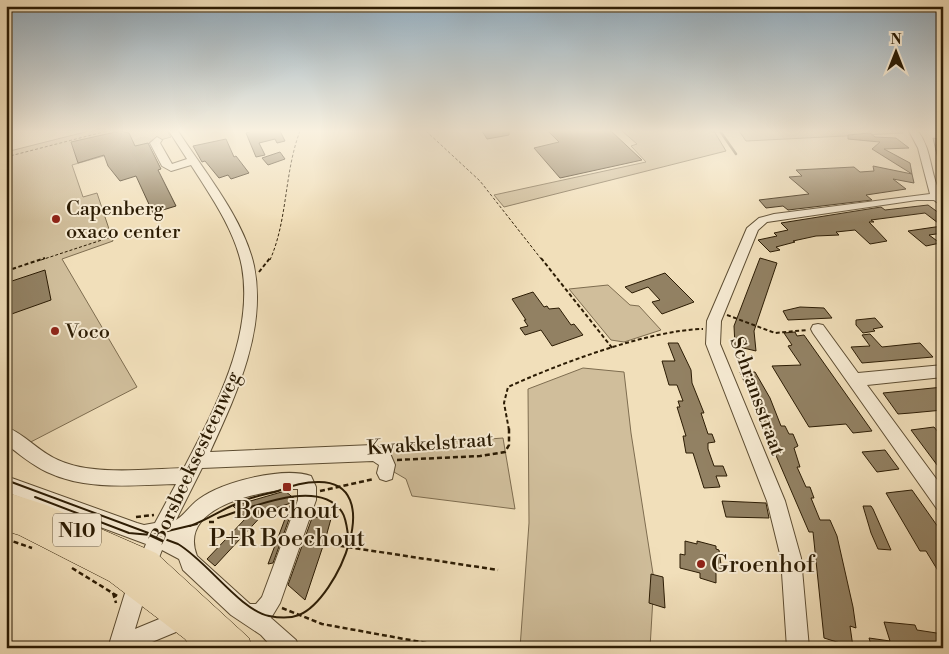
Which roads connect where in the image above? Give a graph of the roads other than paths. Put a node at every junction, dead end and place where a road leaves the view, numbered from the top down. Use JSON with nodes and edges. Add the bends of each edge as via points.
{"nodes":[{"id":1,"x":192,"y":161,"type":"edge"},
{"id":2,"x":165,"y":162,"type":"edge"},
{"id":3,"x":190,"y":162,"type":"edge"},
{"id":4,"x":924,"y":162,"type":"edge"},
{"id":5,"x":939,"y":201,"type":"edge"},
{"id":6,"x":818,"y":329,"type":"road end"},
{"id":7,"x":943,"y":371,"type":"edge"},
{"id":8,"x":854,"y":380,"type":"junction"},
{"id":9,"x":6,"y":434,"type":"edge"},
{"id":10,"x":196,"y":460,"type":"junction"},
{"id":11,"x":382,"y":471,"type":"road end"},
{"id":12,"x":188,"y":476,"type":"junction"},
{"id":13,"x":6,"y":484,"type":"edge"},
{"id":14,"x":6,"y":503,"type":"edge"},
{"id":15,"x":943,"y":503,"type":"edge"},
{"id":16,"x":6,"y":519,"type":"edge"},
{"id":17,"x":191,"y":520,"type":"junction"},
{"id":18,"x":155,"y":534,"type":"junction"},
{"id":19,"x":184,"y":552,"type":"junction"},
{"id":20,"x":147,"y":562,"type":"junction"},
{"id":21,"x":135,"y":595,"type":"junction"},
{"id":22,"x":273,"y":599,"type":"junction"},
{"id":23,"x":246,"y":614,"type":"junction"},
{"id":24,"x":181,"y":620,"type":"junction"},
{"id":25,"x":283,"y":642,"type":"edge"},
{"id":26,"x":119,"y":648,"type":"edge"},
{"id":27,"x":128,"y":648,"type":"edge"},
{"id":28,"x":210,"y":648,"type":"edge"},
{"id":29,"x":240,"y":648,"type":"edge"},
{"id":30,"x":798,"y":648,"type":"edge"}],
"edges":[{"from":1,"to":10,"type":"street","name":"Borsbeeksesteenweg","via":[[239,237],[250,277],[250,306],[236,371]]},
{"from":2,"to":3,"type":"street","via":[[171,168]]},
{"from":4,"to":5,"type":"street","via":[[930,188]]},
{"from":5,"to":30,"type":"street","name":"Schransstraat","via":[[907,199],[763,220],[754,228],[718,311],[713,344],[776,501],[791,558]]},
{"from":6,"to":8,"type":"street"},
{"from":7,"to":8,"type":"street"},
{"from":8,"to":15,"type":"street"},
{"from":9,"to":12,"type":"street","via":[[54,467],[68,472],[103,477]]},
{"from":10,"to":11,"type":"street","via":[[373,453],[383,456]]},
{"from":10,"to":12,"type":"street","name":"Borsbeeksesteenweg"},
{"from":12,"to":18,"type":"street","name":"Borsbeeksesteenweg"},
{"from":13,"to":18,"type":"street","via":[[123,527]]},
{"from":14,"to":20,"type":"main road","number":"N10","via":[[46,517]]},
{"from":16,"to":21,"type":"main road","number":"N10","via":[[118,572]]},
{"from":17,"to":18,"type":"street","via":[[182,527]]},
{"from":17,"to":19,"type":"street"},
{"from":17,"to":22,"type":"street","via":[[201,508],[217,498],[287,480],[305,482],[307,494]]},
{"from":18,"to":19,"type":"street"},
{"from":18,"to":20,"type":"street","name":"Borsbeeksesteenweg"},
{"from":19,"to":23,"type":"street","via":[[190,563]]},
{"from":20,"to":21,"type":"street","name":"Borsbeeksesteenweg"},
{"from":20,"to":29,"type":"main road","number":"N10"},
{"from":21,"to":24,"type":"main road","number":"N10"},
{"from":21,"to":26,"type":"street","name":"Borsbeeksesteenweg"},
{"from":22,"to":23,"type":"lane","via":[[264,611],[256,615]]},
{"from":22,"to":25,"type":"street"},
{"from":23,"to":25,"type":"lane"},
{"from":24,"to":27,"type":"street","via":[[145,634]]},
{"from":24,"to":28,"type":"main road","number":"N10"}]}
